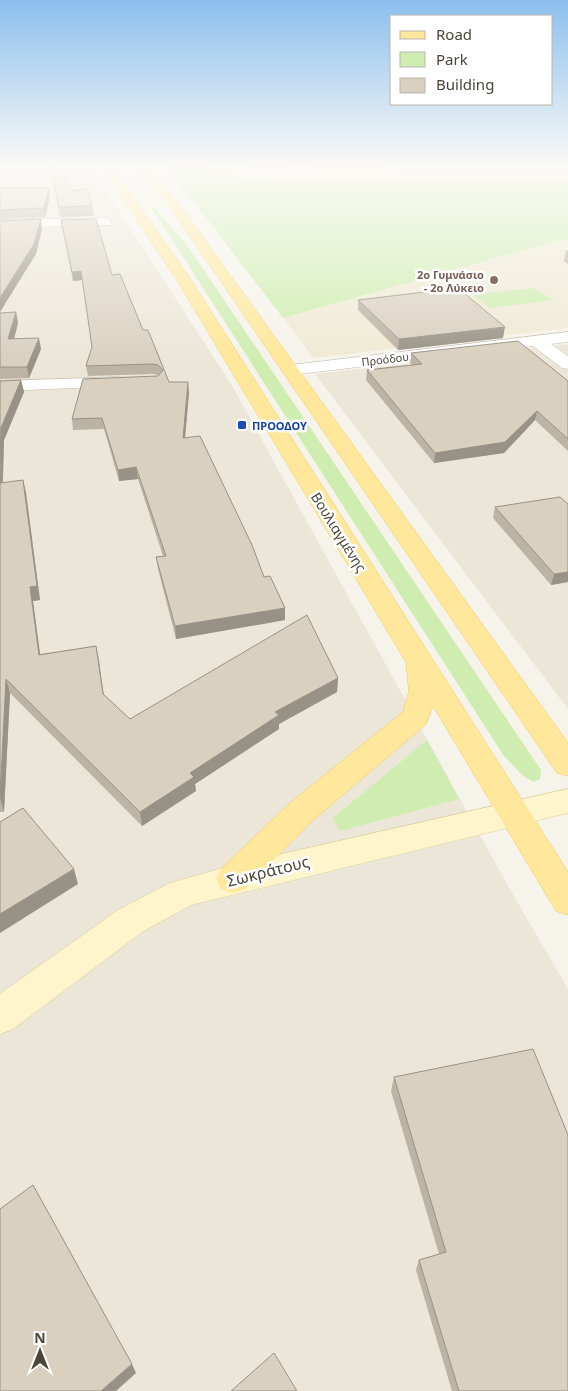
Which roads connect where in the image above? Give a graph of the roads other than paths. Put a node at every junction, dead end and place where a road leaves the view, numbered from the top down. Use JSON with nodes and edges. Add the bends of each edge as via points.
{"nodes":[{"id":1,"x":151,"y":231,"type":"edge"},
{"id":2,"x":192,"y":231,"type":"edge"},
{"id":3,"x":568,"y":337,"type":"edge"},
{"id":4,"x":537,"y":341,"type":"junction"},
{"id":5,"x":568,"y":364,"type":"edge"},
{"id":6,"x":291,"y":370,"type":"junction"},
{"id":7,"x":134,"y":381,"type":"edge"},
{"id":8,"x":0,"y":386,"type":"edge"},
{"id":9,"x":419,"y":661,"type":"junction"},
{"id":10,"x":568,"y":765,"type":"edge"},
{"id":11,"x":568,"y":801,"type":"edge"},
{"id":12,"x":514,"y":813,"type":"junction"},
{"id":13,"x":233,"y":879,"type":"junction"},
{"id":14,"x":568,"y":902,"type":"edge"},
{"id":15,"x":0,"y":1016,"type":"edge"}],
"edges":[{"from":1,"to":9,"type":"main road","name":"Βουλιαγμένης"},
{"from":2,"to":6,"type":"main road"},
{"from":3,"to":4,"type":"street","name":"Προόδου"},
{"from":4,"to":5,"type":"street"},
{"from":4,"to":6,"type":"street","name":"Προόδου"},
{"from":6,"to":10,"type":"main road"},
{"from":7,"to":8,"type":"street"},
{"from":9,"to":12,"type":"main road","name":"Βουλιαγμένης"},
{"from":9,"to":13,"type":"main road","via":[[423,691],[416,717],[301,812]]},
{"from":11,"to":12,"type":"street","name":"Σωκράτους"},
{"from":12,"to":13,"type":"street","name":"Σωκράτους"},
{"from":12,"to":14,"type":"main road","name":"Βουλιαγμένης"},
{"from":13,"to":15,"type":"street","name":"Σωκράτους","via":[[182,893],[130,921]]}]}
